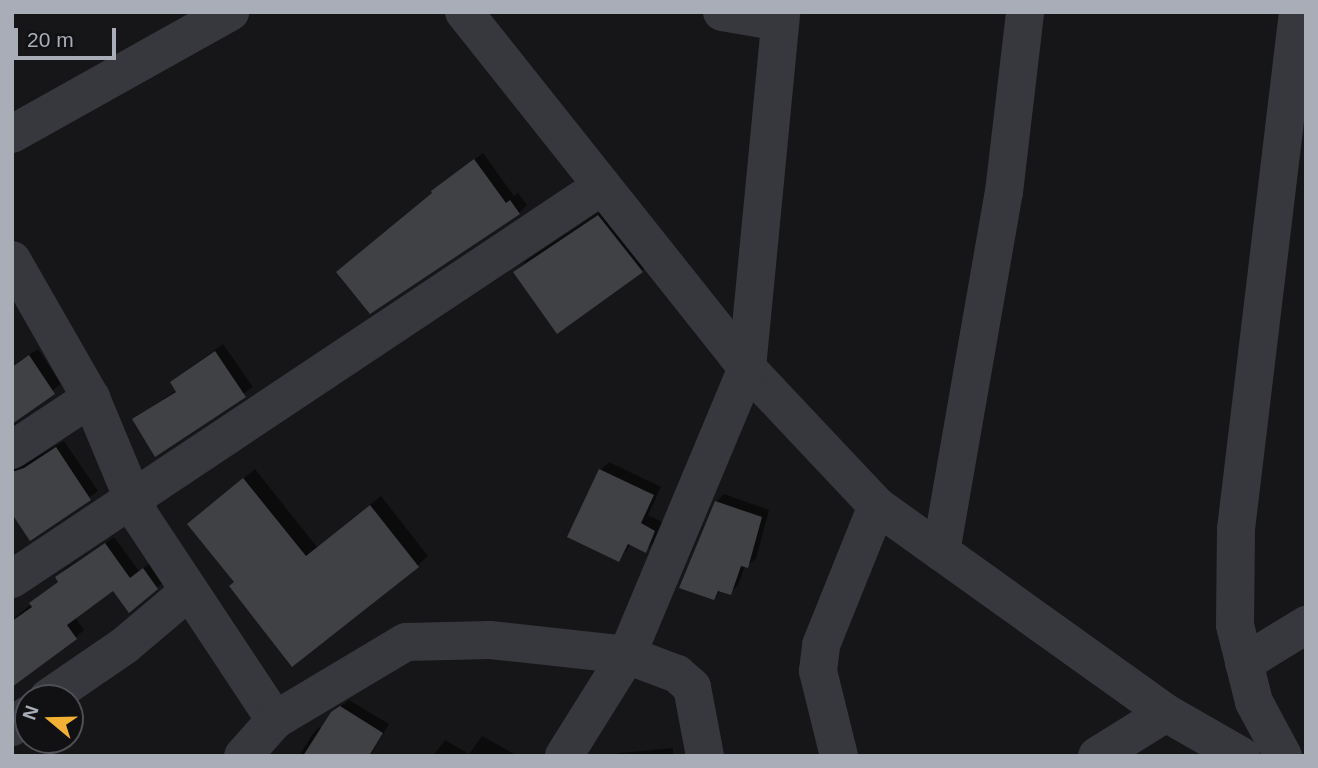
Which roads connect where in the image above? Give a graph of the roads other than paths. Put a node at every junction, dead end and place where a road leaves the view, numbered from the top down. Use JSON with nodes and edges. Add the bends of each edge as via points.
{"nodes":[{"id":1,"x":230,"y":12,"type":"edge"},
{"id":2,"x":464,"y":12,"type":"edge"},
{"id":3,"x":722,"y":12,"type":"edge"},
{"id":4,"x":1026,"y":12,"type":"edge"},
{"id":5,"x":1298,"y":12,"type":"edge"},
{"id":6,"x":780,"y":17,"type":"edge"},
{"id":7,"x":12,"y":134,"type":"edge"},
{"id":8,"x":602,"y":186,"type":"junction"},
{"id":9,"x":12,"y":260,"type":"edge"},
{"id":10,"x":22,"y":298,"type":"edge"},
{"id":11,"x":747,"y":368,"type":"junction"},
{"id":12,"x":91,"y":398,"type":"junction"},
{"id":13,"x":12,"y":450,"type":"edge"},
{"id":14,"x":133,"y":499,"type":"junction"},
{"id":15,"x":877,"y":506,"type":"junction"},
{"id":16,"x":941,"y":552,"type":"junction"},
{"id":17,"x":12,"y":579,"type":"edge"},
{"id":18,"x":188,"y":592,"type":"junction"},
{"id":19,"x":1306,"y":625,"type":"edge"},
{"id":20,"x":627,"y":655,"type":"junction"},
{"id":21,"x":1244,"y":663,"type":"junction"},
{"id":22,"x":68,"y":684,"type":"edge"},
{"id":23,"x":1166,"y":713,"type":"junction"},
{"id":24,"x":275,"y":720,"type":"junction"},
{"id":25,"x":243,"y":756,"type":"edge"},
{"id":26,"x":564,"y":756,"type":"edge"},
{"id":27,"x":705,"y":756,"type":"edge"},
{"id":28,"x":839,"y":756,"type":"edge"},
{"id":29,"x":1097,"y":756,"type":"edge"},
{"id":30,"x":1241,"y":756,"type":"edge"},
{"id":31,"x":1283,"y":756,"type":"edge"}],
"edges":[{"from":1,"to":7,"type":"street"},
{"from":2,"to":8,"type":"street"},
{"from":3,"to":6,"type":"street"},
{"from":4,"to":16,"type":"street","via":[[1004,192]]},
{"from":5,"to":21,"type":"street","via":[[1236,530],[1235,625]]},
{"from":6,"to":11,"type":"street"},
{"from":8,"to":11,"type":"street"},
{"from":8,"to":14,"type":"street"},
{"from":9,"to":10,"type":"street"},
{"from":10,"to":12,"type":"street"},
{"from":11,"to":15,"type":"street"},
{"from":11,"to":20,"type":"street"},
{"from":12,"to":13,"type":"street"},
{"from":12,"to":14,"type":"street"},
{"from":14,"to":17,"type":"street"},
{"from":14,"to":18,"type":"street"},
{"from":15,"to":16,"type":"street"},
{"from":15,"to":28,"type":"street","via":[[821,645],[818,671]]},
{"from":16,"to":23,"type":"street"},
{"from":18,"to":22,"type":"street","via":[[124,646]]},
{"from":18,"to":24,"type":"street"},
{"from":19,"to":21,"type":"street"},
{"from":20,"to":24,"type":"street","via":[[490,640],[406,642]]},
{"from":20,"to":26,"type":"street"},
{"from":20,"to":27,"type":"street","via":[[677,674],[692,687]]},
{"from":21,"to":31,"type":"street","via":[[1254,702]]},
{"from":23,"to":29,"type":"street"},
{"from":23,"to":30,"type":"street"},
{"from":24,"to":25,"type":"street"}]}
